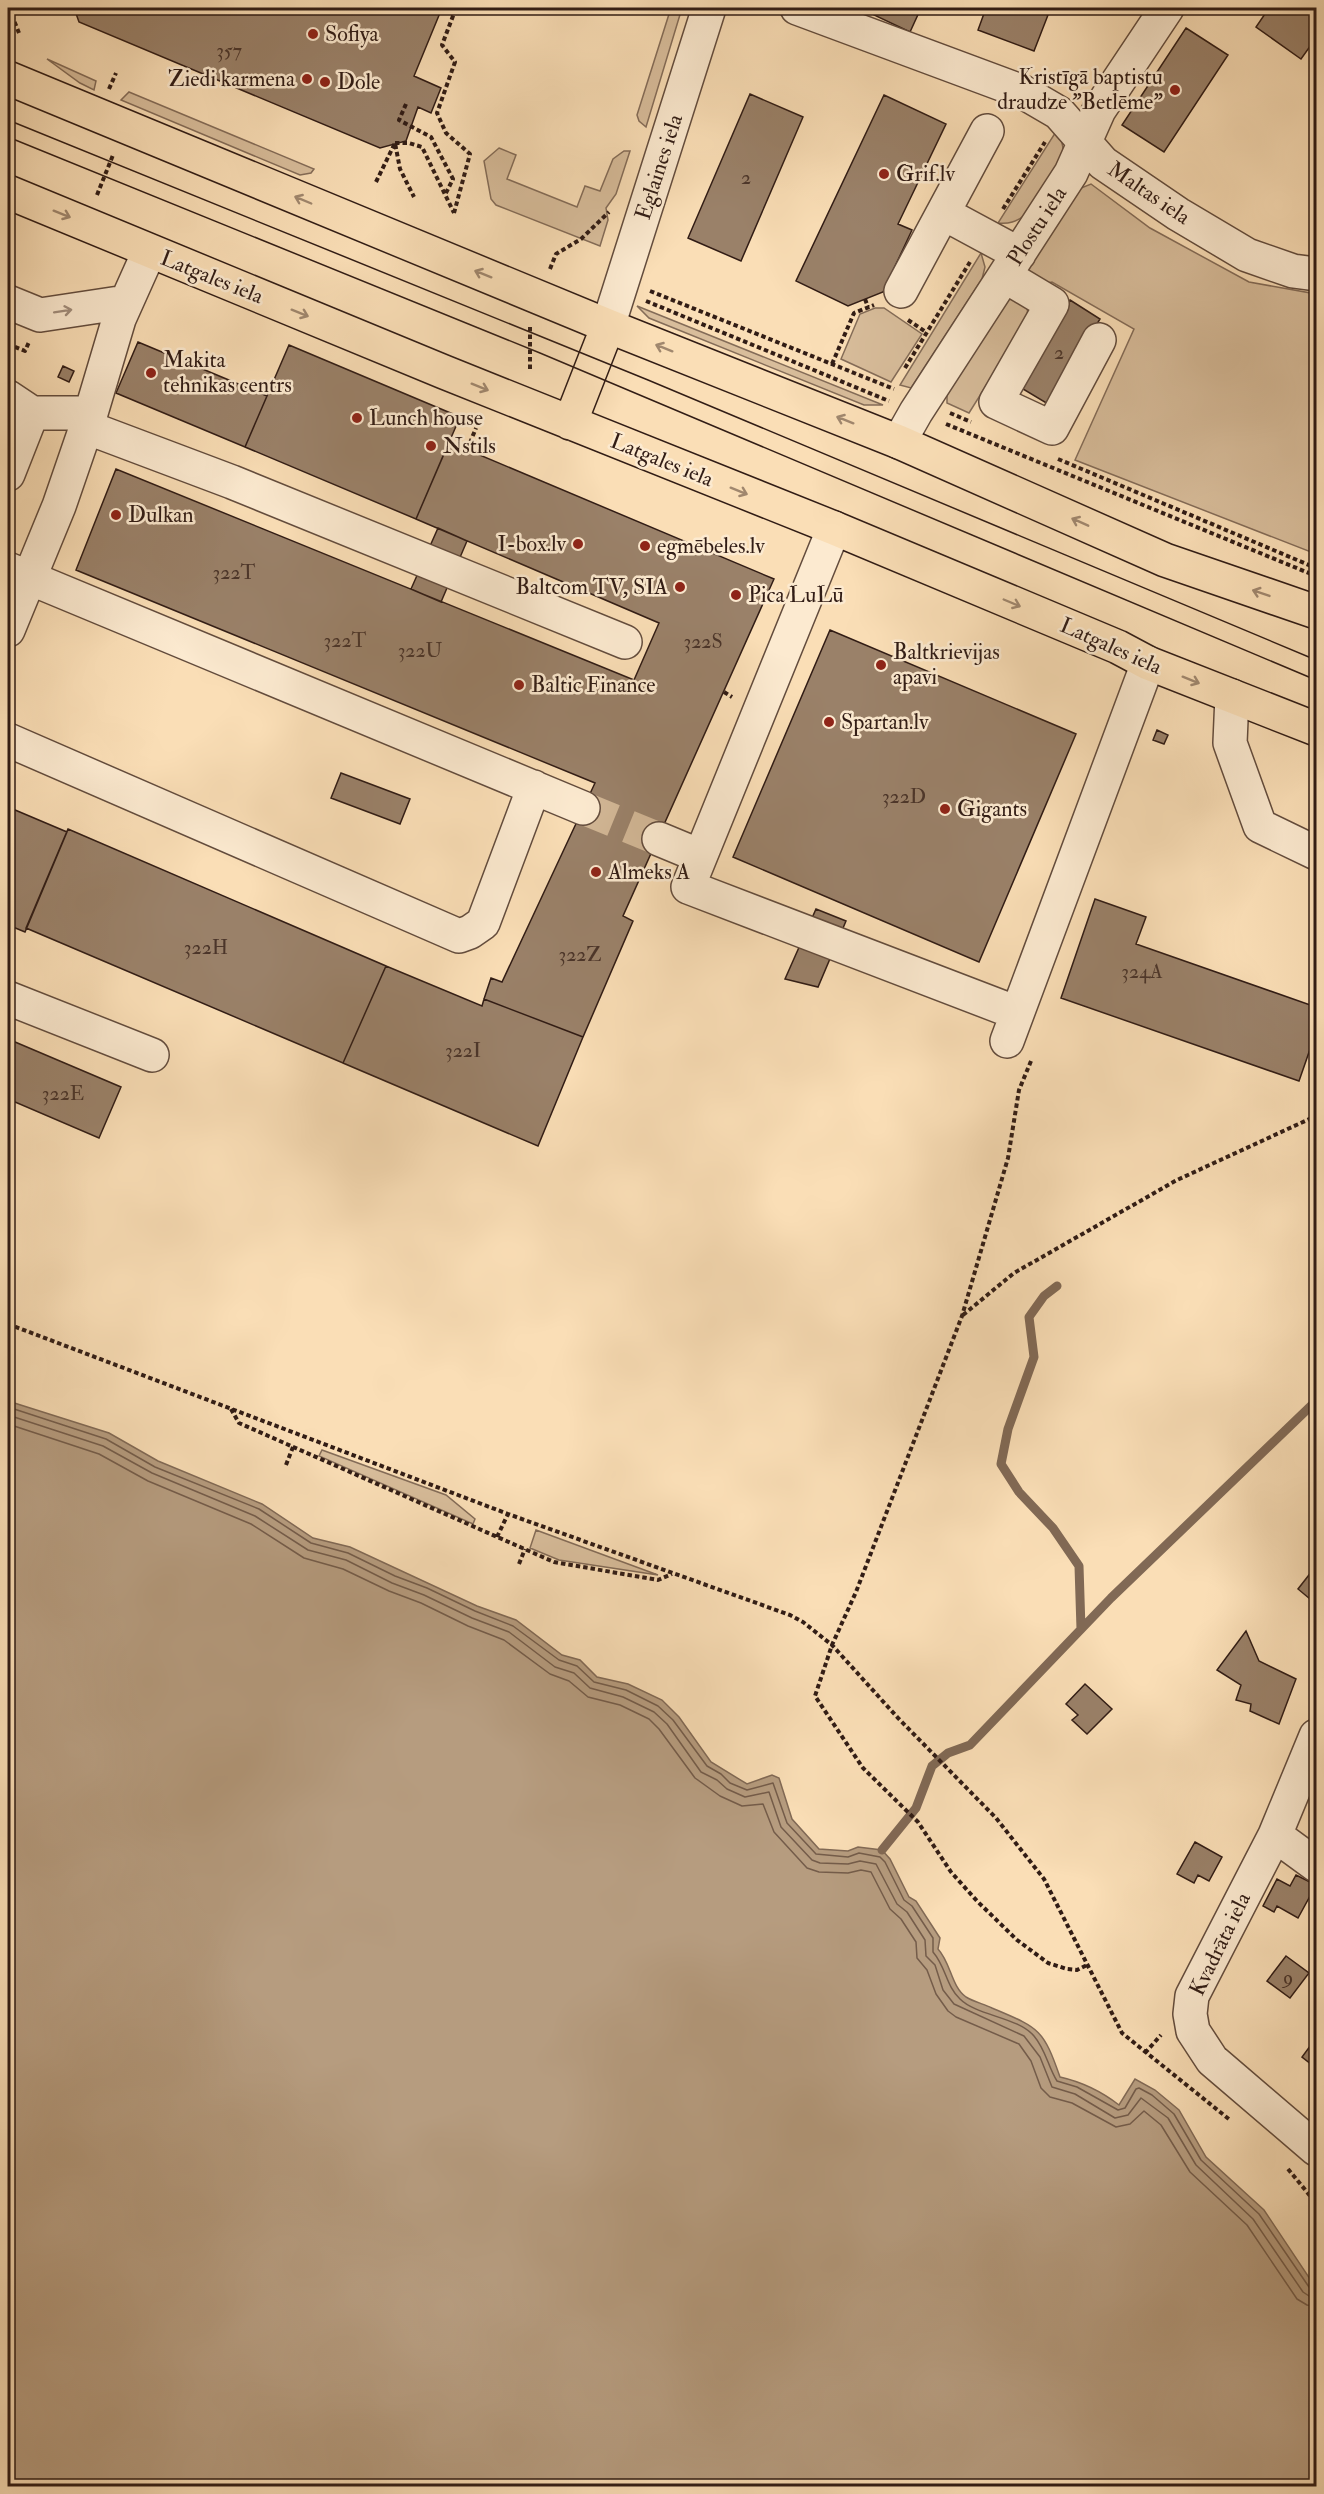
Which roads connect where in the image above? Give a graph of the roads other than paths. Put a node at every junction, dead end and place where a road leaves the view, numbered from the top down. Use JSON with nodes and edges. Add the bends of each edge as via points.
{"nodes":[{"id":1,"x":709,"y":8,"type":"edge"},
{"id":2,"x":797,"y":8,"type":"edge"},
{"id":3,"x":1167,"y":8,"type":"edge"},
{"id":4,"x":8,"y":78,"type":"edge"},
{"id":5,"x":987,"y":131,"type":"dead end"},
{"id":6,"x":1086,"y":142,"type":"junction"},
{"id":7,"x":8,"y":192,"type":"edge"},
{"id":8,"x":943,"y":213,"type":"junction"},
{"id":9,"x":149,"y":252,"type":"junction"},
{"id":10,"x":1012,"y":265,"type":"junction"},
{"id":11,"x":1317,"y":274,"type":"edge"},
{"id":12,"x":8,"y":302,"type":"edge"},
{"id":13,"x":126,"y":302,"type":"junction"},
{"id":14,"x":894,"y":303,"type":"road end"},
{"id":15,"x":608,"y":326,"type":"junction"},
{"id":16,"x":1099,"y":340,"type":"dead end"},
{"id":17,"x":20,"y":405,"type":"edge"},
{"id":18,"x":88,"y":420,"type":"junction"},
{"id":19,"x":570,"y":423,"type":"junction"},
{"id":20,"x":899,"y":442,"type":"junction"},
{"id":21,"x":8,"y":474,"type":"edge"},
{"id":22,"x":834,"y":528,"type":"junction"},
{"id":23,"x":18,"y":573,"type":"edge"},
{"id":24,"x":1317,"y":612,"type":"edge"},
{"id":25,"x":8,"y":630,"type":"edge"},
{"id":26,"x":625,"y":642,"type":"dead end"},
{"id":27,"x":1148,"y":663,"type":"junction"},
{"id":28,"x":1232,"y":696,"type":"junction"},
{"id":29,"x":1317,"y":729,"type":"edge"},
{"id":30,"x":8,"y":740,"type":"edge"},
{"id":31,"x":534,"y":787,"type":"junction"},
{"id":32,"x":583,"y":808,"type":"tunnel mouth"},
{"id":33,"x":659,"y":839,"type":"tunnel mouth"},
{"id":34,"x":1317,"y":853,"type":"edge"},
{"id":35,"x":700,"y":856,"type":"junction"},
{"id":36,"x":8,"y":998,"type":"edge"},
{"id":37,"x":152,"y":1055,"type":"dead end"},
{"id":38,"x":1317,"y":1736,"type":"edge"},
{"id":39,"x":1275,"y":1835,"type":"junction"},
{"id":40,"x":1317,"y":1866,"type":"edge"},
{"id":41,"x":1317,"y":2149,"type":"edge"}],
"edges":[{"from":1,"to":15,"type":"street","name":"Eglaines iela"},
{"from":2,"to":6,"type":"street","name":"Maltas iela","via":[[1023,92],[1059,113]]},
{"from":3,"to":6,"type":"street","name":"Plostu iela","via":[[1100,110]]},
{"from":15,"to":4,"type":"highway","one_way":true},
{"from":5,"to":8,"type":"street"},
{"from":6,"to":10,"type":"street","name":"Plostu iela","via":[[1071,173]]},
{"from":6,"to":11,"type":"street","name":"Maltas iela","via":[[1103,163],[1247,255],[1293,272]]},
{"from":7,"to":9,"type":"highway","name":"Latgales iela","one_way":true},
{"from":8,"to":10,"type":"street"},
{"from":8,"to":14,"type":"street"},
{"from":9,"to":13,"type":"street"},
{"from":9,"to":19,"type":"highway","name":"Latgales iela","one_way":true},
{"from":10,"to":16,"type":"street","via":[[1052,304],[996,402],[1052,428]]},
{"from":10,"to":20,"type":"street","name":"Plostu iela"},
{"from":12,"to":13,"type":"street","one_way":true,"via":[[40,315]]},
{"from":13,"to":18,"type":"street"},
{"from":15,"to":19,"type":"highway"},
{"from":20,"to":15,"type":"highway","one_way":true},
{"from":17,"to":18,"type":"street"},
{"from":17,"to":21,"type":"street"},
{"from":18,"to":23,"type":"street","via":[[58,506]]},
{"from":18,"to":26,"type":"street"},
{"from":19,"to":22,"type":"highway","name":"Latgales iela","one_way":true},
{"from":24,"to":20,"type":"highway","one_way":true,"via":[[1165,560]]},
{"from":22,"to":27,"type":"highway","name":"Latgales iela","one_way":true},
{"from":22,"to":35,"type":"street"},
{"from":23,"to":25,"type":"street"},
{"from":23,"to":31,"type":"street"},
{"from":27,"to":28,"type":"highway","name":"Latgales iela","one_way":true},
{"from":27,"to":35,"type":"street","via":[[1012,1027],[688,887]]},
{"from":28,"to":29,"type":"highway","name":"Latgales iela"},
{"from":28,"to":34,"type":"street","via":[[1230,743],[1260,826]]},
{"from":30,"to":31,"type":"street","via":[[459,936],[483,923]]},
{"from":31,"to":32,"type":"street"},
{"from":33,"to":35,"type":"street"},
{"from":36,"to":37,"type":"street"},
{"from":38,"to":39,"type":"street","name":"Kvadrāta iela"},
{"from":39,"to":40,"type":"street"},
{"from":39,"to":41,"type":"street","name":"Kvadrāta iela","via":[[1192,1996],[1190,2014],[1193,2031],[1212,2060]]}]}
